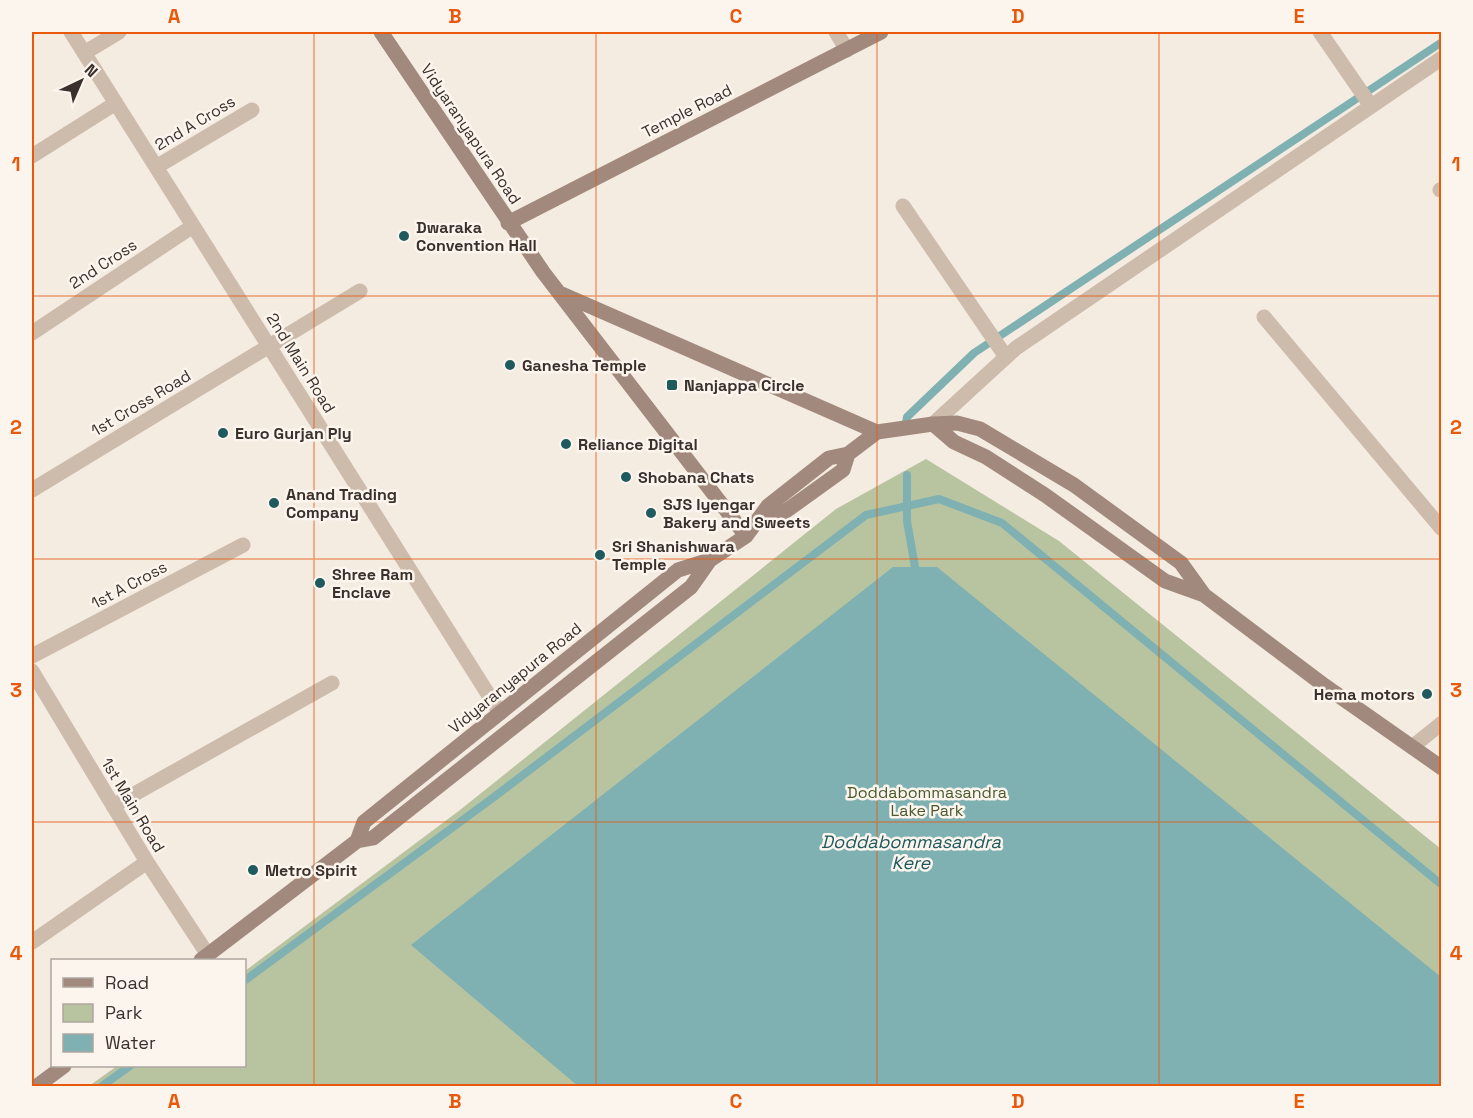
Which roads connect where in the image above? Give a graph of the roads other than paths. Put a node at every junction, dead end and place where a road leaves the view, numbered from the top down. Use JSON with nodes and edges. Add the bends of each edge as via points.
{"nodes":[{"id":1,"x":71,"y":32,"type":"edge"},
{"id":2,"x":119,"y":32,"type":"edge"},
{"id":3,"x":381,"y":32,"type":"edge"},
{"id":4,"x":836,"y":32,"type":"edge"},
{"id":5,"x":881,"y":32,"type":"edge"},
{"id":6,"x":1320,"y":32,"type":"edge"},
{"id":7,"x":847,"y":50,"type":"junction"},
{"id":8,"x":84,"y":53,"type":"junction"},
{"id":9,"x":1442,"y":58,"type":"edge"},
{"id":10,"x":116,"y":103,"type":"junction"},
{"id":11,"x":1371,"y":105,"type":"junction"},
{"id":12,"x":252,"y":110,"type":"dead end"},
{"id":13,"x":32,"y":156,"type":"edge"},
{"id":14,"x":156,"y":167,"type":"junction"},
{"id":15,"x":903,"y":206,"type":"dead end"},
{"id":16,"x":508,"y":223,"type":"junction"},
{"id":17,"x":193,"y":226,"type":"junction"},
{"id":18,"x":360,"y":291,"type":"dead end"},
{"id":19,"x":560,"y":293,"type":"junction"},
{"id":20,"x":1264,"y":317,"type":"dead end"},
{"id":21,"x":32,"y":333,"type":"edge"},
{"id":22,"x":268,"y":346,"type":"junction"},
{"id":23,"x":1004,"y":354,"type":"junction"},
{"id":24,"x":933,"y":424,"type":"junction"},
{"id":25,"x":877,"y":432,"type":"junction"},
{"id":26,"x":32,"y":490,"type":"edge"},
{"id":27,"x":1442,"y":529,"type":"edge"},
{"id":28,"x":746,"y":536,"type":"junction"},
{"id":29,"x":243,"y":545,"type":"dead end"},
{"id":30,"x":710,"y":560,"type":"junction"},
{"id":31,"x":1204,"y":595,"type":"junction"},
{"id":32,"x":32,"y":656,"type":"edge"},
{"id":33,"x":32,"y":671,"type":"edge"},
{"id":34,"x":332,"y":683,"type":"dead end"},
{"id":35,"x":500,"y":713,"type":"junction"},
{"id":36,"x":1442,"y":723,"type":"edge"},
{"id":37,"x":1412,"y":747,"type":"junction"},
{"id":38,"x":1442,"y":768,"type":"edge"},
{"id":39,"x":113,"y":806,"type":"junction"},
{"id":40,"x":357,"y":841,"type":"junction"},
{"id":41,"x":147,"y":862,"type":"junction"},
{"id":42,"x":32,"y":942,"type":"edge"},
{"id":43,"x":205,"y":958,"type":"edge"},
{"id":44,"x":61,"y":1067,"type":"edge"},
{"id":45,"x":37,"y":1086,"type":"edge"}],
"edges":[{"from":1,"to":8,"type":"street","name":"2nd Main Road"},
{"from":2,"to":8,"type":"street"},
{"from":3,"to":16,"type":"main road","name":"Vidyaranyapura Road"},
{"from":4,"to":7,"type":"street"},
{"from":5,"to":7,"type":"main road","name":"Temple Road"},
{"from":6,"to":11,"type":"street"},
{"from":7,"to":16,"type":"main road","name":"Temple Road"},
{"from":8,"to":10,"type":"street","name":"2nd Main Road"},
{"from":9,"to":11,"type":"street"},
{"from":10,"to":13,"type":"street"},
{"from":10,"to":14,"type":"street","name":"2nd Main Road"},
{"from":11,"to":23,"type":"street"},
{"from":12,"to":14,"type":"street","name":"2nd A Cross"},
{"from":14,"to":17,"type":"street","name":"2nd Main Road"},
{"from":15,"to":23,"type":"street"},
{"from":16,"to":19,"type":"main road","name":"Vidyaranyapura Road"},
{"from":17,"to":21,"type":"street","name":"2nd Cross"},
{"from":17,"to":22,"type":"street","name":"2nd Main Road"},
{"from":18,"to":22,"type":"street"},
{"from":19,"to":25,"type":"main road"},
{"from":19,"to":28,"type":"main road","name":"Vidyaranyapura Road"},
{"from":20,"to":27,"type":"street"},
{"from":22,"to":26,"type":"street","name":"1st Cross Road"},
{"from":22,"to":35,"type":"street","name":"2nd Main Road"},
{"from":23,"to":24,"type":"street"},
{"from":24,"to":25,"type":"main road"},
{"from":24,"to":31,"type":"main road","via":[[954,442],[1045,495],[1164,582]]},
{"from":24,"to":31,"type":"main road","via":[[957,423],[980,429],[1074,485],[1181,563]]},
{"from":25,"to":28,"type":"main road","via":[[848,454],[843,470],[772,521],[768,506]]},
{"from":28,"to":30,"type":"main road","name":"Vidyaranyapura Road"},
{"from":29,"to":32,"type":"street","name":"1st A Cross"},
{"from":30,"to":35,"type":"main road","name":"Vidyaranyapura Road","via":[[678,570]]},
{"from":30,"to":40,"type":"main road","name":"Vidyaranyapura Road","via":[[691,587],[373,838]]},
{"from":31,"to":37,"type":"main road"},
{"from":33,"to":39,"type":"street","name":"1st Main Road"},
{"from":34,"to":39,"type":"street"},
{"from":35,"to":40,"type":"main road","name":"Vidyaranyapura Road","via":[[364,822]]},
{"from":36,"to":37,"type":"street"},
{"from":37,"to":38,"type":"main road"},
{"from":39,"to":41,"type":"street","name":"1st Main Road"},
{"from":40,"to":43,"type":"main road","name":"Vidyaranyapura Road"},
{"from":41,"to":42,"type":"street"},
{"from":41,"to":43,"type":"street","name":"1st Main Road"},
{"from":44,"to":45,"type":"main road"}]}
